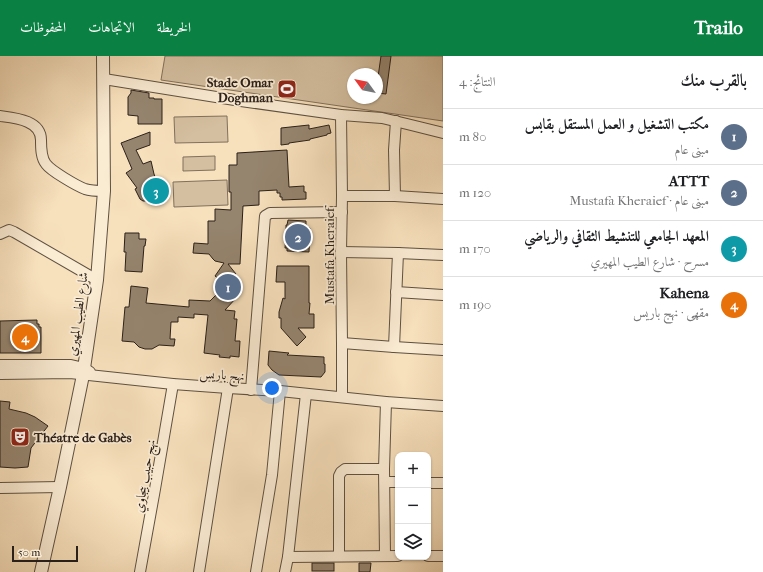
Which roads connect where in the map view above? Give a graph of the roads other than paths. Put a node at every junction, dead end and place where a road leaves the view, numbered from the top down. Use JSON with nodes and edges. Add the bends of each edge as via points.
{"nodes":[{"id":1,"x":104,"y":56,"type":"edge"},
{"id":2,"x":104,"y":79,"type":"junction"},
{"id":3,"x":342,"y":115,"type":"junction"},
{"id":4,"x":0,"y":116,"type":"edge"},
{"id":5,"x":396,"y":121,"type":"junction"},
{"id":6,"x":443,"y":133,"type":"edge"},
{"id":7,"x":104,"y":191,"type":"junction"},
{"id":8,"x":342,"y":196,"type":"junction"},
{"id":9,"x":395,"y":196,"type":"junction"},
{"id":10,"x":443,"y":199,"type":"edge"},
{"id":11,"x":342,"y":212,"type":"junction"},
{"id":12,"x":0,"y":234,"type":"edge"},
{"id":13,"x":341,"y":252,"type":"junction"},
{"id":14,"x":398,"y":253,"type":"junction"},
{"id":15,"x":443,"y":255,"type":"edge"},
{"id":16,"x":97,"y":280,"type":"junction"},
{"id":17,"x":396,"y":292,"type":"junction"},
{"id":18,"x":443,"y":295,"type":"edge"},
{"id":19,"x":342,"y":343,"type":"junction"},
{"id":20,"x":394,"y":348,"type":"junction"},
{"id":21,"x":443,"y":350,"type":"edge"},
{"id":22,"x":0,"y":365,"type":"edge"},
{"id":23,"x":87,"y":373,"type":"junction"},
{"id":24,"x":0,"y":374,"type":"edge"},
{"id":25,"x":173,"y":384,"type":"junction"},
{"id":26,"x":228,"y":388,"type":"junction"},
{"id":27,"x":251,"y":390,"type":"junction"},
{"id":28,"x":280,"y":391,"type":"junction"},
{"id":29,"x":306,"y":394,"type":"junction"},
{"id":30,"x":342,"y":398,"type":"junction"},
{"id":31,"x":386,"y":402,"type":"junction"},
{"id":32,"x":443,"y":406,"type":"edge"},
{"id":33,"x":384,"y":469,"type":"junction"},
{"id":34,"x":385,"y":482,"type":"junction"},
{"id":35,"x":395,"y":482,"type":"edge"},
{"id":36,"x":431,"y":483,"type":"edge"},
{"id":37,"x":443,"y":483,"type":"edge"},
{"id":38,"x":60,"y":487,"type":"junction"},
{"id":39,"x":0,"y":488,"type":"edge"},
{"id":40,"x":339,"y":556,"type":"junction"},
{"id":41,"x":385,"y":556,"type":"junction"},
{"id":42,"x":395,"y":556,"type":"edge"},
{"id":43,"x":431,"y":556,"type":"edge"},
{"id":44,"x":443,"y":556,"type":"edge"},
{"id":45,"x":288,"y":557,"type":"junction"},
{"id":46,"x":41,"y":572,"type":"edge"},
{"id":47,"x":140,"y":572,"type":"edge"},
{"id":48,"x":199,"y":572,"type":"edge"},
{"id":49,"x":256,"y":572,"type":"edge"},
{"id":50,"x":285,"y":572,"type":"edge"}],
"edges":[{"from":1,"to":2,"type":"street","name":"شارع الطيب المهيري"},
{"from":2,"to":3,"type":"street"},
{"from":2,"to":7,"type":"street","name":"شارع الطيب المهيري"},
{"from":3,"to":5,"type":"street"},
{"from":3,"to":8,"type":"street","name":"Mustafa Kheraief"},
{"from":4,"to":7,"type":"street","via":[[35,126],[41,138],[44,160],[52,170],[84,188]]},
{"from":5,"to":6,"type":"street"},
{"from":5,"to":9,"type":"street"},
{"from":7,"to":16,"type":"street","name":"شارع الطيب المهيري"},
{"from":8,"to":9,"type":"street"},
{"from":8,"to":11,"type":"street","name":"Mustafa Kheraief"},
{"from":9,"to":10,"type":"street"},
{"from":11,"to":13,"type":"street","name":"Mustafa Kheraief"},
{"from":11,"to":27,"type":"street","via":[[270,213],[265,216]]},
{"from":12,"to":16,"type":"street","via":[[9,230],[14,232]]},
{"from":13,"to":14,"type":"street"},
{"from":13,"to":19,"type":"street","name":"Mustafa Kheraief"},
{"from":14,"to":15,"type":"street"},
{"from":14,"to":17,"type":"street"},
{"from":16,"to":23,"type":"street","name":"شارع الطيب المهيري"},
{"from":17,"to":18,"type":"street"},
{"from":17,"to":20,"type":"street"},
{"from":19,"to":20,"type":"street"},
{"from":19,"to":30,"type":"street","name":"Mustafa Kheraief"},
{"from":20,"to":21,"type":"street"},
{"from":22,"to":23,"type":"street","name":"نهج باريس","via":[[71,365]]},
{"from":23,"to":24,"type":"street","name":"نهج باريس"},
{"from":23,"to":25,"type":"street","name":"نهج باريس"},
{"from":23,"to":38,"type":"street","name":"شارع الطيب المهيري"},
{"from":25,"to":26,"type":"street","name":"نهج باريس"},
{"from":25,"to":47,"type":"street","name":"نهج حبيب بيجاوي"},
{"from":26,"to":27,"type":"street","name":"نهج باريس"},
{"from":26,"to":48,"type":"street"},
{"from":27,"to":28,"type":"street","name":"نهج باريس"},
{"from":28,"to":29,"type":"street","name":"نهج باريس"},
{"from":28,"to":49,"type":"street","via":[[272,475]]},
{"from":29,"to":30,"type":"street","name":"نهج باريس"},
{"from":29,"to":45,"type":"street"},
{"from":30,"to":31,"type":"street","name":"نهج باريس"},
{"from":31,"to":32,"type":"street","name":"نهج باريس"},
{"from":31,"to":33,"type":"street"},
{"from":33,"to":34,"type":"street"},
{"from":33,"to":40,"type":"street","via":[[343,470],[340,473]]},
{"from":34,"to":35,"type":"street"},
{"from":34,"to":41,"type":"street"},
{"from":36,"to":37,"type":"street"},
{"from":38,"to":39,"type":"street"},
{"from":38,"to":46,"type":"street","name":"شارع الطيب المهيري"},
{"from":40,"to":41,"type":"street"},
{"from":40,"to":45,"type":"street"},
{"from":41,"to":42,"type":"street"},
{"from":43,"to":44,"type":"street"},
{"from":45,"to":50,"type":"street"}]}
